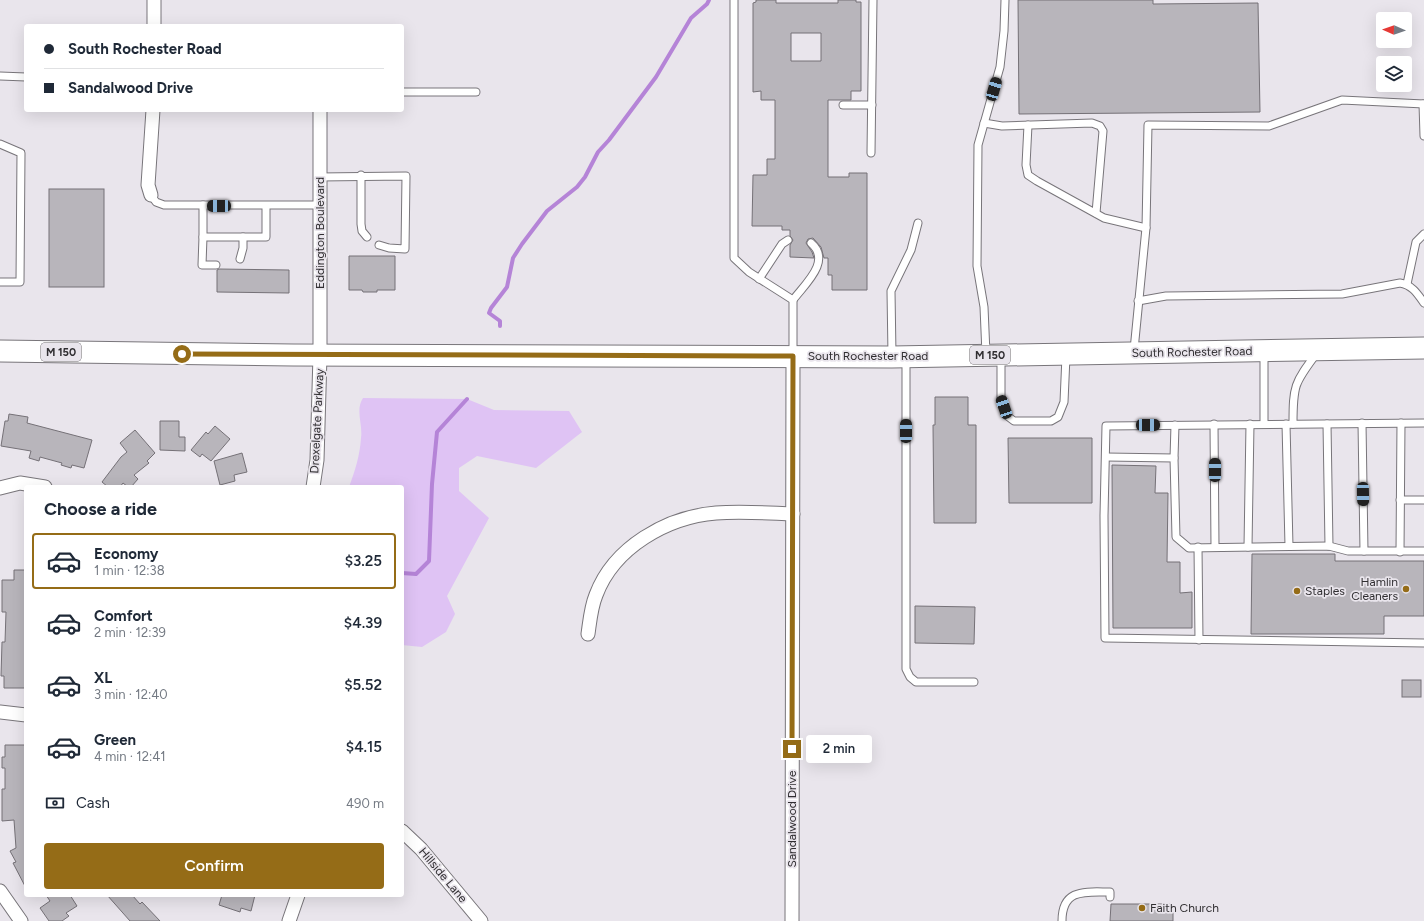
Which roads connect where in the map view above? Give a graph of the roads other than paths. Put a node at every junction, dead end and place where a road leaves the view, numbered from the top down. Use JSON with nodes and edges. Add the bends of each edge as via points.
{"nodes":[{"id":1,"x":154,"y":0,"type":"edge"},
{"id":2,"x":734,"y":0,"type":"edge"},
{"id":3,"x":873,"y":0,"type":"edge"},
{"id":4,"x":1005,"y":0,"type":"edge"},
{"id":5,"x":154,"y":24,"type":"edge"},
{"id":6,"x":0,"y":76,"type":"edge"},
{"id":7,"x":24,"y":77,"type":"edge"},
{"id":8,"x":404,"y":92,"type":"edge"},
{"id":9,"x":476,"y":92,"type":"dead end"},
{"id":10,"x":1424,"y":104,"type":"edge"},
{"id":11,"x":843,"y":105,"type":"dead end"},
{"id":12,"x":872,"y":105,"type":"junction"},
{"id":13,"x":153,"y":112,"type":"edge"},
{"id":14,"x":320,"y":112,"type":"edge"},
{"id":15,"x":984,"y":123,"type":"junction"},
{"id":16,"x":1028,"y":125,"type":"junction"},
{"id":17,"x":1424,"y":136,"type":"edge"},
{"id":18,"x":0,"y":144,"type":"edge"},
{"id":19,"x":871,"y":153,"type":"dead end"},
{"id":20,"x":361,"y":175,"type":"junction"},
{"id":21,"x":319,"y":176,"type":"junction"},
{"id":22,"x":151,"y":195,"type":"joint"},
{"id":23,"x":203,"y":205,"type":"junction"},
{"id":24,"x":319,"y":205,"type":"junction"},
{"id":25,"x":266,"y":206,"type":"junction"},
{"id":26,"x":1096,"y":213,"type":"junction"},
{"id":27,"x":918,"y":223,"type":"dead end"},
{"id":28,"x":1146,"y":228,"type":"junction"},
{"id":29,"x":1424,"y":234,"type":"edge"},
{"id":30,"x":203,"y":237,"type":"junction"},
{"id":31,"x":243,"y":237,"type":"junction"},
{"id":32,"x":367,"y":237,"type":"dead end"},
{"id":33,"x":788,"y":240,"type":"dead end"},
{"id":34,"x":811,"y":243,"type":"dead end"},
{"id":35,"x":379,"y":245,"type":"dead end"},
{"id":36,"x":240,"y":259,"type":"dead end"},
{"id":37,"x":216,"y":265,"type":"dead end"},
{"id":38,"x":759,"y":278,"type":"junction"},
{"id":39,"x":0,"y":282,"type":"edge"},
{"id":40,"x":1407,"y":284,"type":"junction"},
{"id":41,"x":793,"y":300,"type":"junction"},
{"id":42,"x":1138,"y":301,"type":"junction"},
{"id":43,"x":1424,"y":303,"type":"edge"},
{"id":44,"x":1424,"y":348,"type":"edge"},
{"id":45,"x":1264,"y":350,"type":"junction"},
{"id":46,"x":1319,"y":350,"type":"junction"},
{"id":47,"x":0,"y":351,"type":"edge"},
{"id":48,"x":1134,"y":352,"type":"junction"},
{"id":49,"x":1066,"y":354,"type":"junction"},
{"id":50,"x":320,"y":355,"type":"junction"},
{"id":51,"x":994,"y":355,"type":"junction"},
{"id":52,"x":793,"y":356,"type":"junction"},
{"id":53,"x":899,"y":357,"type":"junction"},
{"id":54,"x":1362,"y":423,"type":"junction"},
{"id":55,"x":1401,"y":423,"type":"junction"},
{"id":56,"x":1424,"y":423,"type":"edge"},
{"id":57,"x":1214,"y":424,"type":"junction"},
{"id":58,"x":1250,"y":424,"type":"junction"},
{"id":59,"x":1264,"y":424,"type":"junction"},
{"id":60,"x":1290,"y":424,"type":"junction"},
{"id":61,"x":1327,"y":424,"type":"junction"},
{"id":62,"x":1175,"y":425,"type":"junction"},
{"id":63,"x":1106,"y":457,"type":"junction"},
{"id":64,"x":1174,"y":458,"type":"junction"},
{"id":65,"x":32,"y":485,"type":"edge"},
{"id":66,"x":313,"y":485,"type":"edge"},
{"id":67,"x":0,"y":488,"type":"edge"},
{"id":68,"x":1400,"y":500,"type":"junction"},
{"id":69,"x":1424,"y":500,"type":"edge"},
{"id":70,"x":793,"y":514,"type":"junction"},
{"id":71,"x":1289,"y":546,"type":"junction"},
{"id":72,"x":1328,"y":546,"type":"junction"},
{"id":73,"x":1198,"y":547,"type":"junction"},
{"id":74,"x":1215,"y":547,"type":"junction"},
{"id":75,"x":1248,"y":547,"type":"junction"},
{"id":76,"x":1364,"y":551,"type":"junction"},
{"id":77,"x":1424,"y":551,"type":"edge"},
{"id":78,"x":1400,"y":552,"type":"junction"},
{"id":79,"x":588,"y":634,"type":"dead end"},
{"id":80,"x":1199,"y":640,"type":"junction"},
{"id":81,"x":1424,"y":643,"type":"edge"},
{"id":82,"x":974,"y":682,"type":"dead end"},
{"id":83,"x":0,"y":712,"type":"edge"},
{"id":84,"x":24,"y":715,"type":"edge"},
{"id":85,"x":404,"y":833,"type":"edge"},
{"id":86,"x":0,"y":891,"type":"edge"},
{"id":87,"x":297,"y":897,"type":"edge"},
{"id":88,"x":1110,"y":897,"type":"dead end"},
{"id":89,"x":21,"y":921,"type":"edge"},
{"id":90,"x":289,"y":921,"type":"edge"},
{"id":91,"x":481,"y":921,"type":"edge"},
{"id":92,"x":792,"y":921,"type":"edge"},
{"id":93,"x":1062,"y":921,"type":"edge"}],
"edges":[{"from":1,"to":5,"type":"street"},
{"from":2,"to":38,"type":"lane","via":[[734,258]]},
{"from":3,"to":12,"type":"lane"},
{"from":4,"to":15,"type":"lane","via":[[1000,67]]},
{"from":6,"to":7,"type":"lane"},
{"from":8,"to":9,"type":"lane"},
{"from":10,"to":17,"type":"lane"},
{"from":10,"to":28,"type":"lane","via":[[1342,100],[1269,126],[1148,125]]},
{"from":11,"to":12,"type":"lane"},
{"from":12,"to":19,"type":"lane"},
{"from":13,"to":22,"type":"street","via":[[148,185]]},
{"from":14,"to":21,"type":"street","name":"Eddington Boulevard"},
{"from":15,"to":16,"type":"lane","via":[[1002,126]]},
{"from":15,"to":51,"type":"lane","via":[[978,145],[977,259]]},
{"from":16,"to":26,"type":"lane","via":[[1028,175]]},
{"from":16,"to":26,"type":"lane","via":[[1092,123],[1100,126],[1103,131]]},
{"from":18,"to":39,"type":"lane","via":[[21,153],[20,282]]},
{"from":20,"to":21,"type":"lane"},
{"from":20,"to":32,"type":"lane","via":[[361,224],[362,231]]},
{"from":20,"to":35,"type":"lane","via":[[406,176],[405,248]]},
{"from":21,"to":24,"type":"street","name":"Eddington Boulevard"},
{"from":22,"to":23,"type":"lane","via":[[156,202],[164,205]]},
{"from":23,"to":25,"type":"lane"},
{"from":23,"to":30,"type":"lane"},
{"from":24,"to":25,"type":"lane"},
{"from":24,"to":50,"type":"street","name":"Eddington Boulevard"},
{"from":25,"to":31,"type":"lane","via":[[266,237]]},
{"from":26,"to":28,"type":"lane","via":[[1104,218]]},
{"from":27,"to":53,"type":"lane","via":[[911,250],[892,291]]},
{"from":28,"to":42,"type":"lane"},
{"from":29,"to":40,"type":"lane","via":[[1416,242]]},
{"from":30,"to":31,"type":"lane"},
{"from":30,"to":37,"type":"lane","via":[[202,265]]},
{"from":31,"to":36,"type":"lane"},
{"from":33,"to":38,"type":"lane","via":[[782,244]]},
{"from":34,"to":41,"type":"lane","via":[[819,256],[818,267]]},
{"from":38,"to":41,"type":"lane"},
{"from":40,"to":42,"type":"lane","via":[[1400,283],[1342,294],[1166,296]]},
{"from":40,"to":43,"type":"lane","via":[[1416,291]]},
{"from":41,"to":52,"type":"lane"},
{"from":42,"to":48,"type":"lane"},
{"from":44,"to":46,"type":"main road","name":"South Rochester Road","number":"M 150"},
{"from":45,"to":46,"type":"main road","name":"South Rochester Road","number":"M 150"},
{"from":45,"to":48,"type":"main road","name":"South Rochester Road","number":"M 150"},
{"from":45,"to":59,"type":"lane"},
{"from":46,"to":60,"type":"lane","via":[[1295,387]]},
{"from":47,"to":50,"type":"main road","name":"South Rochester Road","number":"M 150"},
{"from":48,"to":49,"type":"main road","name":"South Rochester Road","number":"M 150"},
{"from":49,"to":51,"type":"main road","name":"South Rochester Road","number":"M 150"},
{"from":49,"to":51,"type":"lane","via":[[1064,402],[1058,417],[1051,421],[1014,422],[1006,415],[1001,399]]},
{"from":50,"to":52,"type":"main road","name":"South Rochester Road","number":"M 150"},
{"from":50,"to":66,"type":"street","name":"Drexelgate Parkway","via":[[317,460]]},
{"from":51,"to":53,"type":"main road","name":"South Rochester Road","number":"M 150"},
{"from":52,"to":53,"type":"main road","name":"South Rochester Road","number":"M 150"},
{"from":52,"to":70,"type":"street","name":"Sandalwood Drive"},
{"from":53,"to":82,"type":"lane","via":[[906,669],[916,682]]},
{"from":54,"to":55,"type":"lane"},
{"from":54,"to":61,"type":"lane"},
{"from":54,"to":76,"type":"lane"},
{"from":55,"to":56,"type":"lane"},
{"from":55,"to":68,"type":"lane"},
{"from":57,"to":58,"type":"lane"},
{"from":57,"to":62,"type":"lane"},
{"from":57,"to":74,"type":"lane"},
{"from":58,"to":59,"type":"lane"},
{"from":58,"to":75,"type":"lane"},
{"from":59,"to":60,"type":"lane"},
{"from":60,"to":61,"type":"lane"},
{"from":60,"to":71,"type":"lane"},
{"from":61,"to":72,"type":"lane"},
{"from":62,"to":63,"type":"lane","via":[[1106,426]]},
{"from":62,"to":64,"type":"lane"},
{"from":63,"to":64,"type":"lane"},
{"from":63,"to":80,"type":"lane","via":[[1105,638]]},
{"from":64,"to":73,"type":"lane","via":[[1176,537],[1189,548]]},
{"from":65,"to":67,"type":"street","via":[[20,483]]},
{"from":68,"to":69,"type":"lane"},
{"from":68,"to":78,"type":"lane"},
{"from":70,"to":79,"type":"street","via":[[715,513],[681,520],[654,532],[626,552],[605,576],[593,605]]},
{"from":70,"to":92,"type":"street","name":"Sandalwood Drive"},
{"from":71,"to":72,"type":"lane"},
{"from":71,"to":75,"type":"lane"},
{"from":72,"to":76,"type":"lane","via":[[1348,551]]},
{"from":73,"to":74,"type":"lane"},
{"from":73,"to":80,"type":"lane"},
{"from":74,"to":75,"type":"lane"},
{"from":76,"to":78,"type":"lane"},
{"from":77,"to":78,"type":"lane"},
{"from":80,"to":81,"type":"lane"},
{"from":83,"to":84,"type":"street"},
{"from":85,"to":91,"type":"street","name":"Hillside Lane","via":[[421,849]]},
{"from":86,"to":89,"type":"street"},
{"from":87,"to":90,"type":"street"},
{"from":88,"to":93,"type":"lane","via":[[1110,892],[1079,892],[1065,904]]}]}
